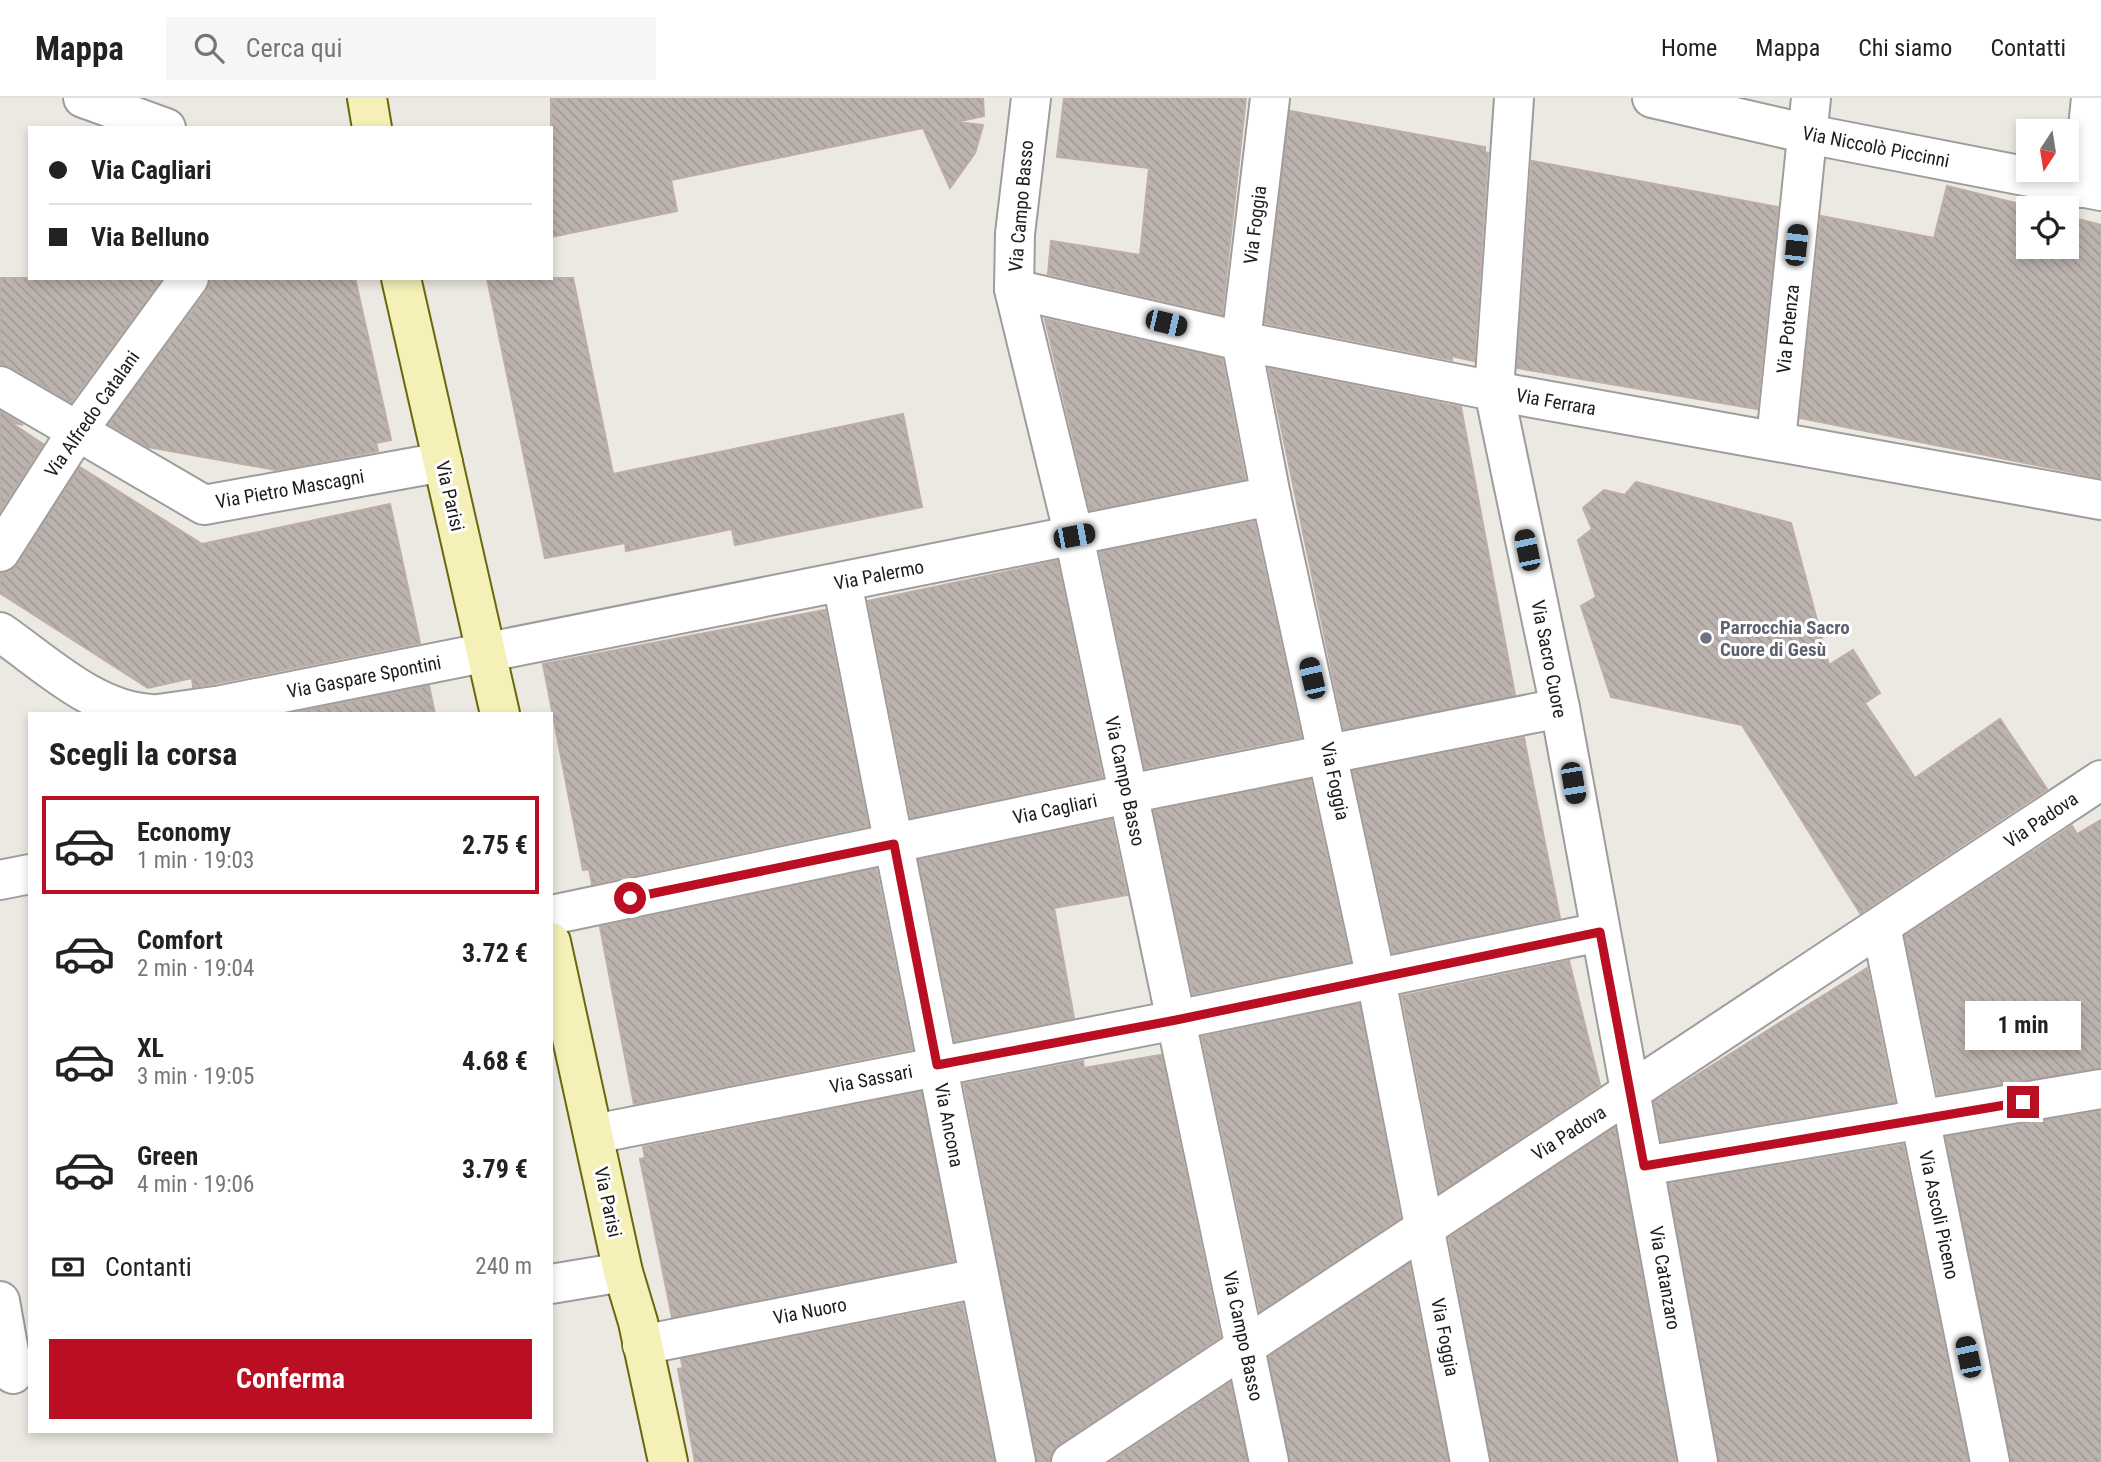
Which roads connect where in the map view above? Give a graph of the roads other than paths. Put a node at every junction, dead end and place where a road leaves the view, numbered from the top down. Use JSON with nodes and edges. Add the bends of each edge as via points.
{"nodes":[{"id":1,"x":83,"y":98,"type":"edge"},
{"id":2,"x":367,"y":98,"type":"edge"},
{"id":3,"x":1031,"y":98,"type":"edge"},
{"id":4,"x":1270,"y":98,"type":"edge"},
{"id":5,"x":1514,"y":98,"type":"edge"},
{"id":6,"x":1652,"y":98,"type":"edge"},
{"id":7,"x":2091,"y":98,"type":"edge"},
{"id":8,"x":1809,"y":116,"type":"edge"},
{"id":9,"x":160,"y":126,"type":"edge"},
{"id":10,"x":372,"y":126,"type":"edge"},
{"id":11,"x":2092,"y":189,"type":"edge"},
{"id":12,"x":188,"y":280,"type":"edge"},
{"id":13,"x":401,"y":280,"type":"edge"},
{"id":14,"x":1014,"y":289,"type":"junction"},
{"id":15,"x":1241,"y":341,"type":"junction"},
{"id":16,"x":0,"y":386,"type":"edge"},
{"id":17,"x":1494,"y":391,"type":"junction"},
{"id":18,"x":78,"y":430,"type":"junction"},
{"id":19,"x":1776,"y":440,"type":"junction"},
{"id":20,"x":443,"y":462,"type":"junction"},
{"id":21,"x":1271,"y":496,"type":"junction"},
{"id":22,"x":2101,"y":500,"type":"edge"},
{"id":23,"x":1074,"y":536,"type":"junction"},
{"id":24,"x":0,"y":552,"type":"edge"},
{"id":25,"x":842,"y":582,"type":"junction"},
{"id":26,"x":0,"y":632,"type":"edge"},
{"id":27,"x":486,"y":653,"type":"junction"},
{"id":28,"x":1560,"y":708,"type":"junction"},
{"id":29,"x":128,"y":712,"type":"edge"},
{"id":30,"x":172,"y":712,"type":"edge"},
{"id":31,"x":500,"y":712,"type":"edge"},
{"id":32,"x":1330,"y":755,"type":"junction"},
{"id":33,"x":2101,"y":780,"type":"edge"},
{"id":34,"x":1128,"y":794,"type":"junction"},
{"id":35,"x":894,"y":844,"type":"junction"},
{"id":36,"x":28,"y":874,"type":"edge"},
{"id":37,"x":0,"y":880,"type":"edge"},
{"id":38,"x":553,"y":915,"type":"edge"},
{"id":39,"x":1881,"y":926,"type":"junction"},
{"id":40,"x":1600,"y":932,"type":"junction"},
{"id":41,"x":553,"y":951,"type":"edge"},
{"id":42,"x":1376,"y":979,"type":"junction"},
{"id":43,"x":1176,"y":1020,"type":"junction"},
{"id":44,"x":937,"y":1065,"type":"junction"},
{"id":45,"x":2101,"y":1089,"type":"edge"},
{"id":46,"x":1632,"y":1093,"type":"junction"},
{"id":47,"x":1919,"y":1119,"type":"junction"},
{"id":48,"x":594,"y":1134,"type":"junction"},
{"id":49,"x":1644,"y":1166,"type":"junction"},
{"id":50,"x":1423,"y":1230,"type":"junction"},
{"id":51,"x":623,"y":1272,"type":"junction"},
{"id":52,"x":979,"y":1278,"type":"junction"},
{"id":53,"x":553,"y":1284,"type":"edge"},
{"id":54,"x":0,"y":1301,"type":"edge"},
{"id":55,"x":642,"y":1345,"type":"junction"},
{"id":56,"x":1245,"y":1347,"type":"junction"},
{"id":57,"x":14,"y":1374,"type":"edge"},
{"id":58,"x":668,"y":1462,"type":"edge"},
{"id":59,"x":1016,"y":1462,"type":"edge"},
{"id":60,"x":1071,"y":1462,"type":"edge"},
{"id":61,"x":1269,"y":1462,"type":"edge"},
{"id":62,"x":1470,"y":1462,"type":"edge"},
{"id":63,"x":1698,"y":1462,"type":"edge"},
{"id":64,"x":1990,"y":1462,"type":"edge"}],
"edges":[{"from":1,"to":9,"type":"street"},
{"from":2,"to":10,"type":"street"},
{"from":3,"to":14,"type":"street","name":"Via Campo Basso","via":[[1015,234]]},
{"from":4,"to":15,"type":"street","name":"Via Foggia"},
{"from":5,"to":17,"type":"street","name":"Via Sacro Cuore"},
{"from":6,"to":8,"type":"street","name":"Via Niccolò Piccinni"},
{"from":7,"to":11,"type":"street"},
{"from":8,"to":11,"type":"street","name":"Via Niccolò Piccinni"},
{"from":8,"to":19,"type":"street","name":"Via Potenza"},
{"from":12,"to":18,"type":"street","name":"Via Alfredo Catalani"},
{"from":13,"to":20,"type":"street","name":"Via Parisi"},
{"from":14,"to":15,"type":"street","name":"Via Ferrara"},
{"from":14,"to":23,"type":"street","name":"Via Campo Basso"},
{"from":15,"to":17,"type":"street","name":"Via Ferrara"},
{"from":15,"to":21,"type":"street","name":"Via Foggia"},
{"from":16,"to":18,"type":"street","name":"Via Pietro Mascagni"},
{"from":17,"to":19,"type":"street","name":"Via Ferrara"},
{"from":17,"to":28,"type":"street","name":"Via Sacro Cuore"},
{"from":18,"to":20,"type":"street","name":"Via Pietro Mascagni","via":[[204,505]]},
{"from":18,"to":24,"type":"street","name":"Via Alfredo Catalani"},
{"from":19,"to":22,"type":"street","name":"Via Ferrara"},
{"from":20,"to":27,"type":"street","name":"Via Parisi"},
{"from":21,"to":23,"type":"street","name":"Via Palermo"},
{"from":21,"to":32,"type":"street","name":"Via Foggia"},
{"from":23,"to":25,"type":"street","name":"Via Palermo"},
{"from":23,"to":34,"type":"street","name":"Via Campo Basso"},
{"from":25,"to":27,"type":"street","name":"Via Palermo"},
{"from":25,"to":35,"type":"street","name":"Via Ancona"},
{"from":26,"to":29,"type":"street","via":[[103,703]]},
{"from":27,"to":30,"type":"street","name":"Via Gaspare Spontini"},
{"from":27,"to":31,"type":"street","name":"Via Parisi"},
{"from":28,"to":32,"type":"street","name":"Via Cagliari"},
{"from":28,"to":40,"type":"street","name":"Via Sacro Cuore"},
{"from":32,"to":34,"type":"street","name":"Via Cagliari"},
{"from":32,"to":42,"type":"street","name":"Via Foggia"},
{"from":33,"to":39,"type":"street","name":"Via Padova"},
{"from":34,"to":35,"type":"street","name":"Via Cagliari"},
{"from":34,"to":43,"type":"street","name":"Via Campo Basso"},
{"from":35,"to":38,"type":"street","name":"Via Cagliari"},
{"from":35,"to":44,"type":"street","name":"Via Ancona"},
{"from":36,"to":37,"type":"street"},
{"from":39,"to":46,"type":"street","name":"Via Padova"},
{"from":39,"to":47,"type":"street","name":"Via Ascoli Piceno"},
{"from":40,"to":42,"type":"street","name":"Via Sassari"},
{"from":40,"to":46,"type":"street","name":"Via Sacro Cuore"},
{"from":41,"to":48,"type":"street","name":"Via Parisi"},
{"from":42,"to":43,"type":"street","name":"Via Sassari"},
{"from":42,"to":50,"type":"street","name":"Via Foggia"},
{"from":43,"to":44,"type":"street","name":"Via Sassari"},
{"from":43,"to":56,"type":"street","name":"Via Campo Basso"},
{"from":44,"to":48,"type":"street","name":"Via Sassari"},
{"from":44,"to":52,"type":"street","name":"Via Ancona"},
{"from":45,"to":47,"type":"street"},
{"from":46,"to":49,"type":"street","name":"Via Catanzaro"},
{"from":46,"to":50,"type":"street","name":"Via Padova"},
{"from":47,"to":49,"type":"street"},
{"from":47,"to":64,"type":"street","name":"Via Ascoli Piceno"},
{"from":48,"to":51,"type":"street","name":"Via Parisi"},
{"from":49,"to":63,"type":"street","name":"Via Catanzaro"},
{"from":50,"to":56,"type":"street","name":"Via Padova"},
{"from":50,"to":62,"type":"street","name":"Via Foggia"},
{"from":51,"to":53,"type":"street"},
{"from":51,"to":55,"type":"street","name":"Via Parisi"},
{"from":52,"to":55,"type":"street","name":"Via Nuoro"},
{"from":52,"to":59,"type":"street","name":"Via Ancona"},
{"from":54,"to":57,"type":"street"},
{"from":55,"to":58,"type":"street","name":"Via Parisi"},
{"from":56,"to":60,"type":"street","name":"Via Padova"},
{"from":56,"to":61,"type":"street","name":"Via Campo Basso"}]}
